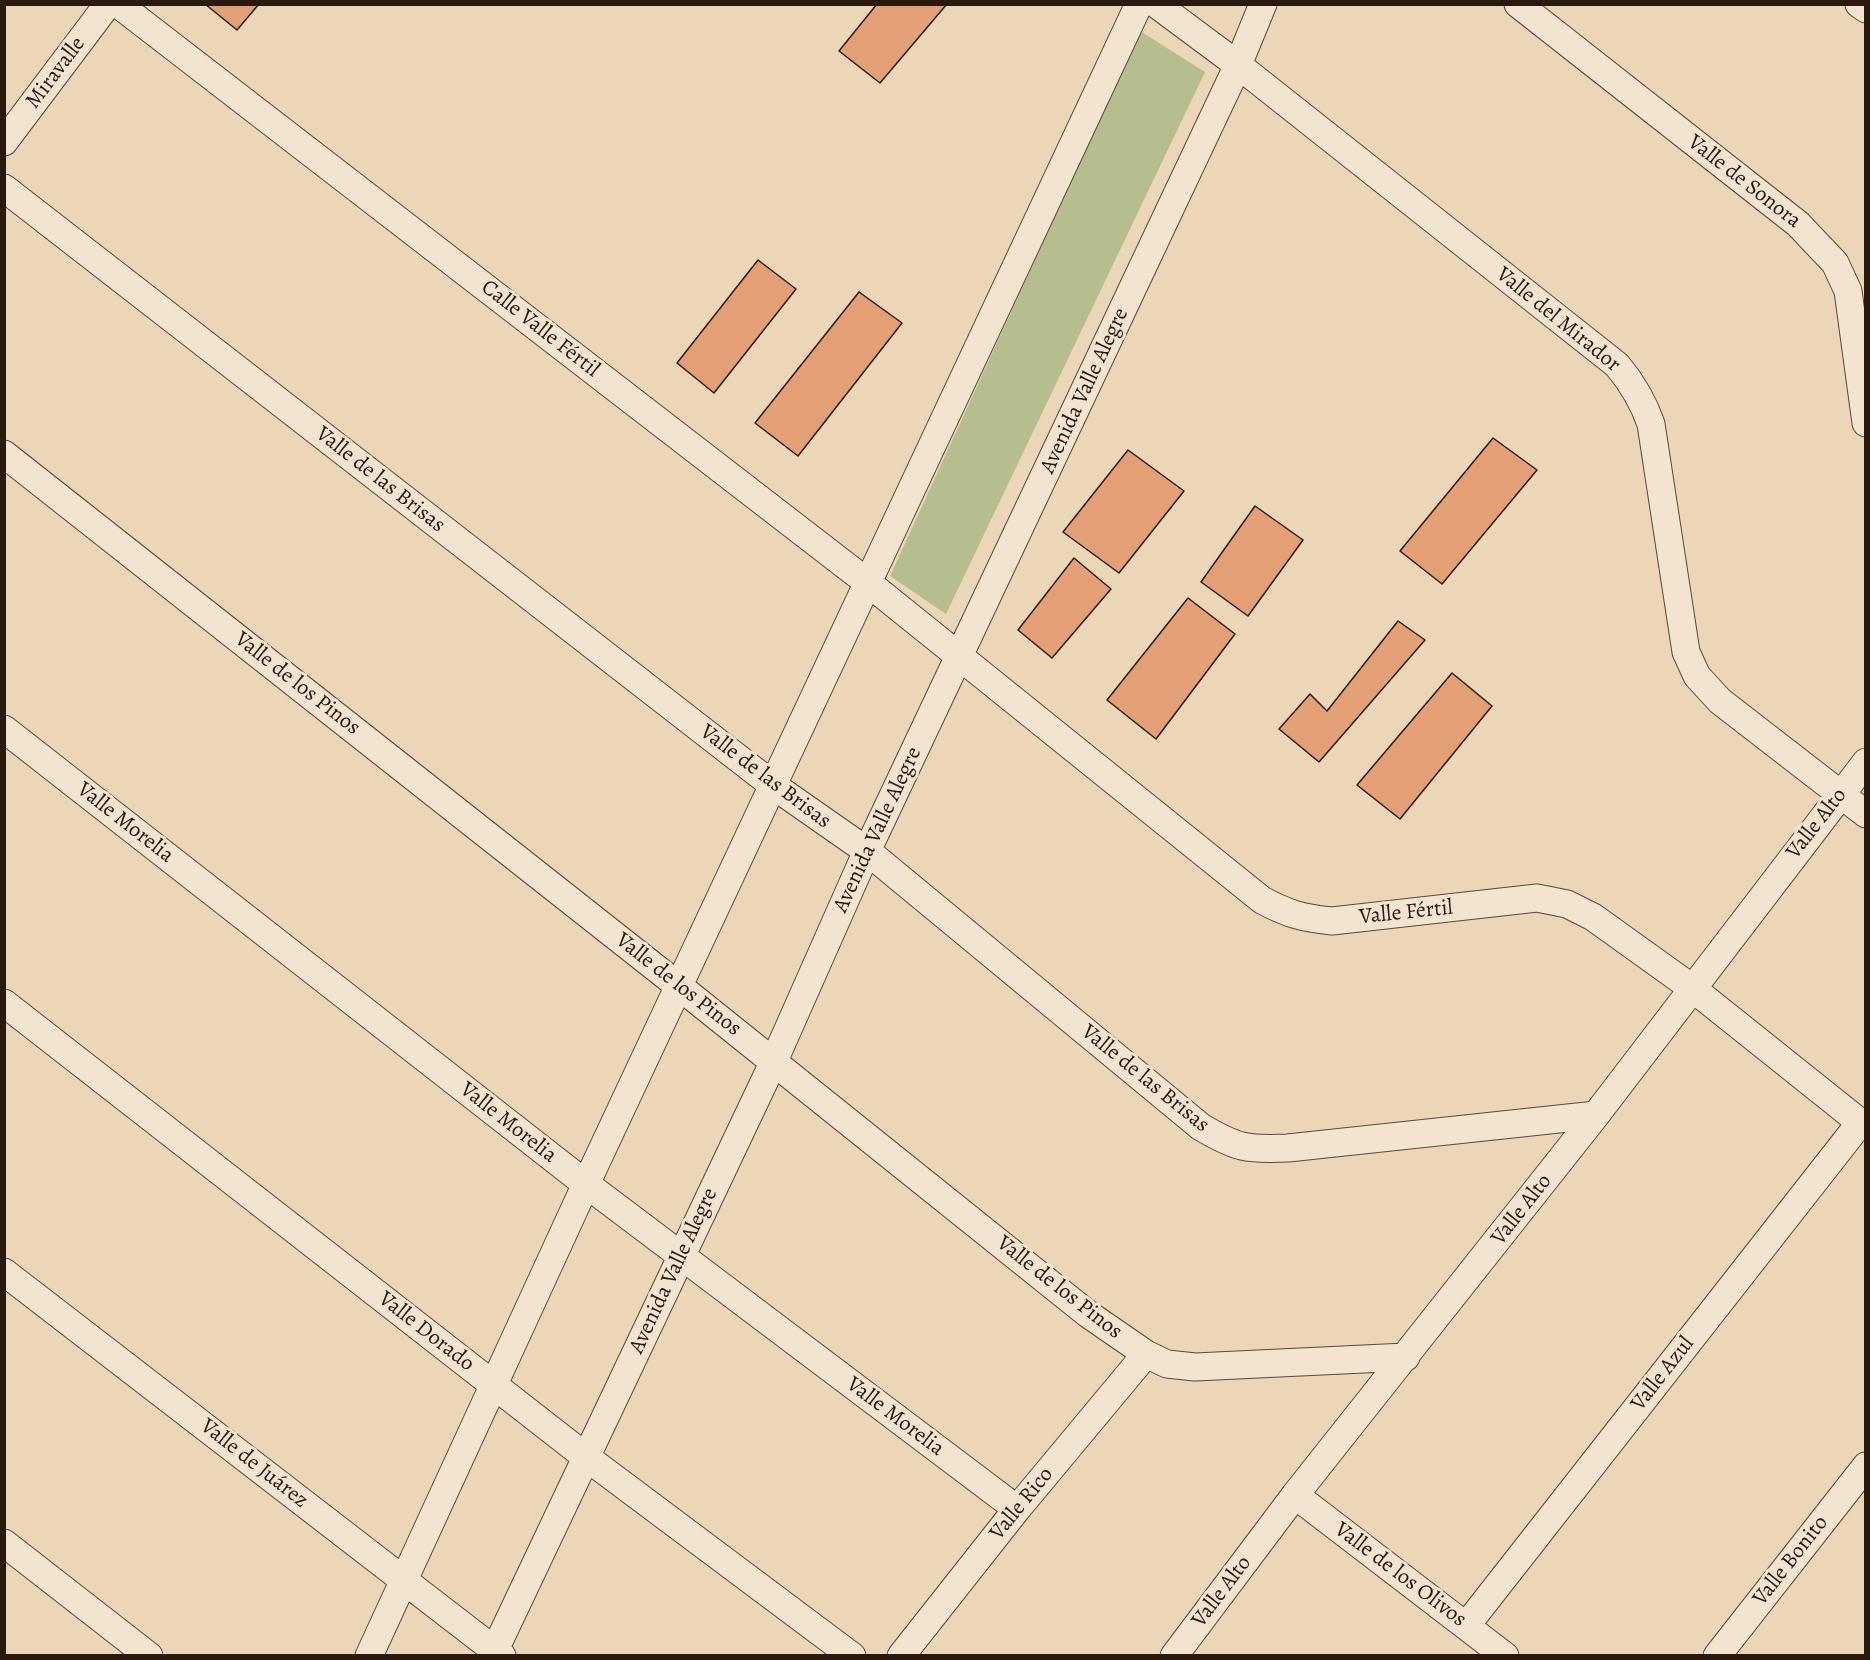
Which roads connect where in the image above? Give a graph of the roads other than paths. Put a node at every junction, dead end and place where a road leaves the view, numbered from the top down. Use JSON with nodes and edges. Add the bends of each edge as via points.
{"nodes":[{"id":1,"x":108,"y":4,"type":"edge"},
{"id":2,"x":118,"y":4,"type":"edge"},
{"id":3,"x":1139,"y":4,"type":"edge"},
{"id":4,"x":1156,"y":4,"type":"edge"},
{"id":5,"x":1263,"y":4,"type":"edge"},
{"id":6,"x":1518,"y":4,"type":"edge"},
{"id":7,"x":1859,"y":4,"type":"edge"},
{"id":8,"x":1866,"y":9,"type":"edge"},
{"id":9,"x":1238,"y":65,"type":"junction"},
{"id":10,"x":4,"y":142,"type":"edge"},
{"id":11,"x":4,"y":188,"type":"edge"},
{"id":12,"x":1866,"y":423,"type":"edge"},
{"id":13,"x":4,"y":454,"type":"edge"},
{"id":14,"x":867,"y":582,"type":"junction"},
{"id":15,"x":960,"y":656,"type":"junction"},
{"id":16,"x":4,"y":729,"type":"edge"},
{"id":17,"x":1866,"y":762,"type":"edge"},
{"id":18,"x":774,"y":786,"type":"junction"},
{"id":19,"x":1839,"y":795,"type":"junction"},
{"id":20,"x":1866,"y":814,"type":"edge"},
{"id":21,"x":867,"y":851,"type":"junction"},
{"id":22,"x":680,"y":987,"type":"junction"},
{"id":23,"x":1692,"y":988,"type":"junction"},
{"id":24,"x":4,"y":1003,"type":"edge"},
{"id":25,"x":774,"y":1061,"type":"junction"},
{"id":26,"x":1596,"y":1115,"type":"junction"},
{"id":27,"x":1863,"y":1125,"type":"edge"},
{"id":28,"x":586,"y":1184,"type":"junction"},
{"id":29,"x":682,"y":1255,"type":"junction"},
{"id":30,"x":4,"y":1272,"type":"edge"},
{"id":31,"x":1146,"y":1354,"type":"junction"},
{"id":32,"x":1406,"y":1357,"type":"junction"},
{"id":33,"x":494,"y":1386,"type":"junction"},
{"id":34,"x":586,"y":1457,"type":"junction"},
{"id":35,"x":1866,"y":1466,"type":"edge"},
{"id":36,"x":1295,"y":1495,"type":"junction"},
{"id":37,"x":1017,"y":1509,"type":"junction"},
{"id":38,"x":4,"y":1543,"type":"edge"},
{"id":39,"x":404,"y":1580,"type":"junction"},
{"id":40,"x":1466,"y":1626,"type":"junction"},
{"id":41,"x":137,"y":1652,"type":"edge"},
{"id":42,"x":496,"y":1653,"type":"edge"},
{"id":43,"x":369,"y":1656,"type":"edge"},
{"id":44,"x":852,"y":1656,"type":"edge"},
{"id":45,"x":901,"y":1656,"type":"edge"},
{"id":46,"x":1174,"y":1656,"type":"edge"},
{"id":47,"x":1504,"y":1656,"type":"edge"},
{"id":48,"x":1717,"y":1656,"type":"edge"}],
"edges":[{"from":1,"to":10,"type":"street","name":"Miravalle"},
{"from":2,"to":14,"type":"street","name":"Calle Valle Fértil"},
{"from":3,"to":14,"type":"street"},
{"from":4,"to":9,"type":"street","name":"Valle del Mirador"},
{"from":5,"to":9,"type":"street","name":"Avenida Valle Alegre"},
{"from":6,"to":12,"type":"street","name":"Valle de Sonora","via":[[1798,224],[1835,263],[1848,291]]},
{"from":7,"to":8,"type":"street"},
{"from":9,"to":15,"type":"street","name":"Avenida Valle Alegre"},
{"from":9,"to":19,"type":"street","name":"Valle del Mirador","via":[[1617,365],[1632,383],[1651,424],[1686,652],[1697,676],[1720,701]]},
{"from":11,"to":18,"type":"street","name":"Valle de las Brisas"},
{"from":13,"to":22,"type":"street","name":"Valle de los Pinos"},
{"from":14,"to":15,"type":"street","name":"Calle Valle Fértil"},
{"from":14,"to":18,"type":"street"},
{"from":15,"to":21,"type":"street","name":"Avenida Valle Alegre"},
{"from":15,"to":23,"type":"street","name":"Valle Fértil","via":[[1262,900],[1285,912],[1332,921],[1537,898],[1567,903],[1593,917]]},
{"from":16,"to":28,"type":"street","name":"Valle Morelia"},
{"from":17,"to":19,"type":"street","name":"Valle Alto"},
{"from":18,"to":21,"type":"street","name":"Valle de las Brisas"},
{"from":18,"to":22,"type":"street"},
{"from":19,"to":20,"type":"street","name":"Valle del Mirador"},
{"from":19,"to":23,"type":"street","name":"Valle Alto"},
{"from":21,"to":25,"type":"street","name":"Avenida Valle Alegre"},
{"from":21,"to":26,"type":"street","name":"Valle de las Brisas","via":[[1201,1127],[1230,1144],[1255,1149],[1287,1148]]},
{"from":22,"to":25,"type":"street","name":"Valle de los Pinos"},
{"from":22,"to":28,"type":"street"},
{"from":23,"to":26,"type":"street","name":"Valle Alto"},
{"from":23,"to":27,"type":"street","name":"Valle Fértil"},
{"from":24,"to":33,"type":"street","name":"Valle Dorado"},
{"from":25,"to":29,"type":"street","name":"Avenida Valle Alegre"},
{"from":25,"to":31,"type":"street","name":"Valle de los Pinos","via":[[1088,1314]]},
{"from":26,"to":32,"type":"street","name":"Valle Alto"},
{"from":27,"to":40,"type":"street","name":"Valle Azul"},
{"from":28,"to":29,"type":"street","name":"Valle Morelia"},
{"from":28,"to":33,"type":"street"},
{"from":29,"to":34,"type":"street","name":"Avenida Valle Alegre"},
{"from":29,"to":37,"type":"street","name":"Valle Morelia"},
{"from":30,"to":39,"type":"street","name":"Valle de Juárez"},
{"from":31,"to":32,"type":"street","name":"Valle de los Pinos","via":[[1167,1364],[1195,1367]]},
{"from":31,"to":37,"type":"street","name":"Valle Rico"},
{"from":32,"to":36,"type":"street","name":"Valle Alto"},
{"from":33,"to":34,"type":"street","name":"Valle Dorado"},
{"from":33,"to":39,"type":"street"},
{"from":34,"to":42,"type":"street","name":"Avenida Valle Alegre"},
{"from":34,"to":44,"type":"street","name":"Valle Dorado"},
{"from":35,"to":48,"type":"street","name":"Valle Bonito"},
{"from":36,"to":40,"type":"street","name":"Valle de los Olivos"},
{"from":36,"to":46,"type":"street","name":"Valle Alto"},
{"from":37,"to":45,"type":"street","name":"Valle Rico"},
{"from":38,"to":41,"type":"street"},
{"from":39,"to":42,"type":"street","name":"Valle de Juárez"},
{"from":39,"to":43,"type":"street"},
{"from":40,"to":47,"type":"street","name":"Valle de los Olivos"}]}
